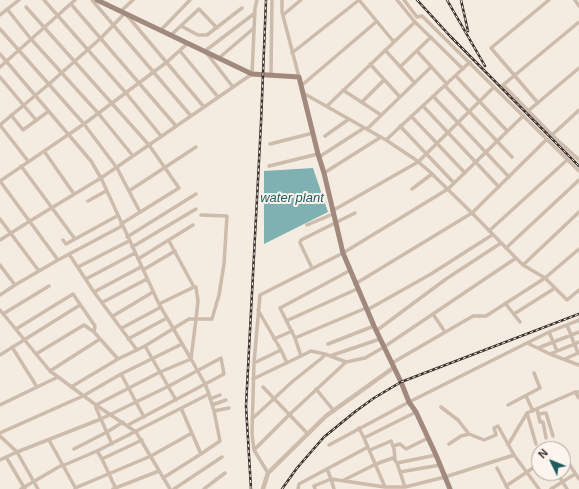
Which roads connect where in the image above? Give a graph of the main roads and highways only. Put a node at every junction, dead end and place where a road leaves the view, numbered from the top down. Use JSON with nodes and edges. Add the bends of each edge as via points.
{"nodes":[{"id":1,"x":100,"y":0,"type":"edge"},
{"id":2,"x":450,"y":489,"type":"edge"}],
"edges":[{"from":1,"to":2,"type":"main road","via":[[252,74],[298,77],[343,253],[376,332],[416,412]]}]}
